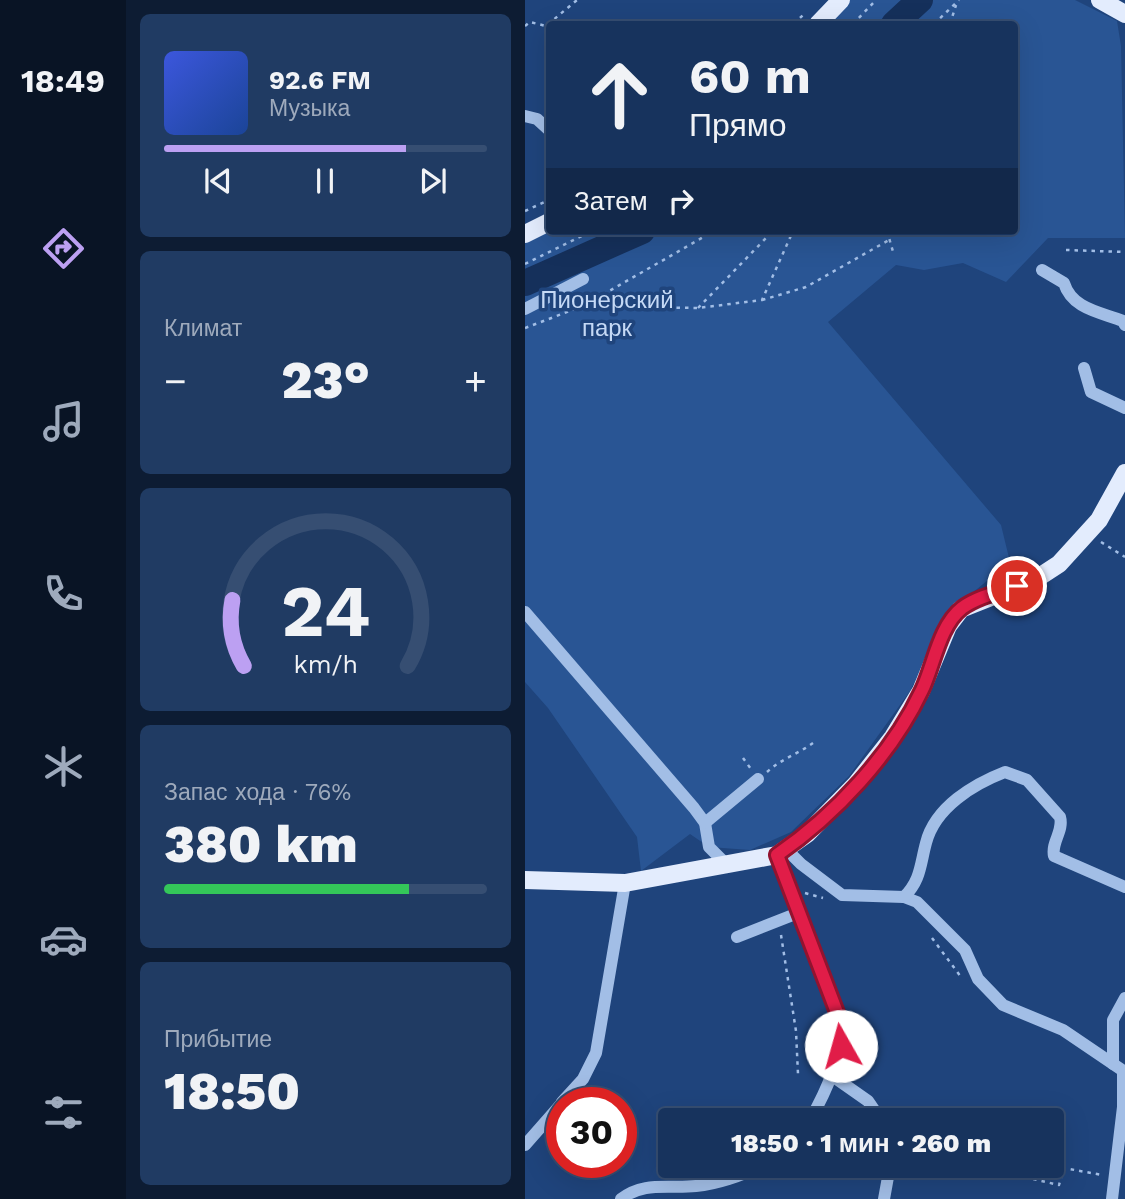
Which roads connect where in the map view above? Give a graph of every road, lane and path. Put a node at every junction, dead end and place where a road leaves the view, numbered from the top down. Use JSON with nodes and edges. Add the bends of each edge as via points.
{"nodes":[{"id":1,"x":577,"y":0,"type":"edge"},
{"id":2,"x":831,"y":0,"type":"edge"},
{"id":3,"x":841,"y":0,"type":"edge"},
{"id":4,"x":876,"y":0,"type":"edge"},
{"id":5,"x":1100,"y":0,"type":"edge"},
{"id":6,"x":958,"y":1,"type":"edge"},
{"id":7,"x":1125,"y":14,"type":"edge"},
{"id":8,"x":552,"y":21,"type":"edge"},
{"id":9,"x":811,"y":21,"type":"edge"},
{"id":10,"x":821,"y":21,"type":"edge"},
{"id":11,"x":856,"y":21,"type":"edge"},
{"id":12,"x":937,"y":21,"type":"edge"},
{"id":13,"x":951,"y":21,"type":"edge"},
{"id":14,"x":525,"y":26,"type":"edge"},
{"id":15,"x":546,"y":26,"type":"edge"},
{"id":16,"x":525,"y":116,"type":"edge"},
{"id":17,"x":546,"y":127,"type":"edge"},
{"id":18,"x":546,"y":201,"type":"edge"},
{"id":19,"x":525,"y":211,"type":"edge"},
{"id":20,"x":546,"y":224,"type":"edge"},
{"id":21,"x":525,"y":234,"type":"edge"},
{"id":22,"x":584,"y":235,"type":"edge"},
{"id":23,"x":707,"y":235,"type":"edge"},
{"id":24,"x":766,"y":235,"type":"edge"},
{"id":25,"x":790,"y":235,"type":"edge"},
{"id":26,"x":888,"y":235,"type":"edge"},
{"id":27,"x":889,"y":240,"type":"junction"},
{"id":28,"x":1066,"y":250,"type":"dead end"},
{"id":29,"x":1125,"y":252,"type":"edge"},
{"id":30,"x":894,"y":255,"type":"dead end"},
{"id":31,"x":525,"y":264,"type":"edge"},
{"id":32,"x":1042,"y":270,"type":"dead end"},
{"id":33,"x":583,"y":279,"type":"dead end"},
{"id":34,"x":762,"y":300,"type":"junction"},
{"id":35,"x":583,"y":306,"type":"junction"},
{"id":36,"x":698,"y":308,"type":"junction"},
{"id":37,"x":525,"y":309,"type":"edge"},
{"id":38,"x":1125,"y":325,"type":"edge"},
{"id":39,"x":525,"y":328,"type":"edge"},
{"id":40,"x":1084,"y":368,"type":"dead end"},
{"id":41,"x":1125,"y":408,"type":"edge"},
{"id":42,"x":1125,"y":473,"type":"edge"},
{"id":43,"x":1088,"y":534,"type":"junction"},
{"id":44,"x":1125,"y":557,"type":"edge"},
{"id":45,"x":525,"y":612,"type":"edge"},
{"id":46,"x":817,"y":740,"type":"dead end"},
{"id":47,"x":758,"y":779,"type":"joint"},
{"id":48,"x":705,"y":823,"type":"junction"},
{"id":49,"x":782,"y":852,"type":"junction"},
{"id":50,"x":727,"y":864,"type":"junction"},
{"id":51,"x":525,"y":880,"type":"edge"},
{"id":52,"x":625,"y":883,"type":"junction"},
{"id":53,"x":1125,"y":887,"type":"edge"},
{"id":54,"x":904,"y":897,"type":"junction"},
{"id":55,"x":798,"y":913,"type":"junction"},
{"id":56,"x":781,"y":919,"type":"junction"},
{"id":57,"x":737,"y":937,"type":"dead end"},
{"id":58,"x":1125,"y":998,"type":"edge"},
{"id":59,"x":1121,"y":1069,"type":"edge"},
{"id":60,"x":798,"y":1074,"type":"dead end"},
{"id":61,"x":831,"y":1075,"type":"junction"},
{"id":62,"x":576,"y":1087,"type":"edge"},
{"id":63,"x":816,"y":1108,"type":"edge"},
{"id":64,"x":873,"y":1108,"type":"edge"},
{"id":65,"x":546,"y":1121,"type":"edge"},
{"id":66,"x":525,"y":1145,"type":"edge"},
{"id":67,"x":1064,"y":1168,"type":"edge"},
{"id":68,"x":1115,"y":1176,"type":"junction"},
{"id":69,"x":729,"y":1178,"type":"edge"},
{"id":70,"x":888,"y":1178,"type":"edge"},
{"id":71,"x":1028,"y":1178,"type":"edge"},
{"id":72,"x":1061,"y":1178,"type":"edge"},
{"id":73,"x":621,"y":1199,"type":"edge"},
{"id":74,"x":884,"y":1199,"type":"edge"},
{"id":75,"x":1112,"y":1199,"type":"edge"}],
"edges":[{"from":1,"to":8,"type":"path"},
{"from":2,"to":9,"type":"main road"},
{"from":3,"to":10,"type":"main road"},
{"from":4,"to":11,"type":"path"},
{"from":5,"to":7,"type":"main road"},
{"from":6,"to":12,"type":"path"},
{"from":6,"to":13,"type":"path"},
{"from":14,"to":15,"type":"path"},
{"from":16,"to":17,"type":"street"},
{"from":18,"to":19,"type":"path"},
{"from":20,"to":21,"type":"main road"},
{"from":22,"to":31,"type":"path"},
{"from":23,"to":35,"type":"path"},
{"from":24,"to":36,"type":"path"},
{"from":25,"to":34,"type":"path"},
{"from":26,"to":27,"type":"path"},
{"from":27,"to":30,"type":"path"},
{"from":27,"to":34,"type":"path","via":[[806,287]]},
{"from":28,"to":29,"type":"path"},
{"from":32,"to":38,"type":"street","via":[[1064,283],[1077,304]]},
{"from":33,"to":37,"type":"street"},
{"from":34,"to":36,"type":"path"},
{"from":35,"to":36,"type":"path"},
{"from":35,"to":39,"type":"path"},
{"from":40,"to":41,"type":"street","via":[[1091,392]]},
{"from":42,"to":43,"type":"main road"},
{"from":43,"to":44,"type":"path"},
{"from":43,"to":49,"type":"main road","via":[[1059,564],[1036,579],[961,609],[948,626],[921,691],[893,737],[856,784],[807,834]]},
{"from":45,"to":48,"type":"street"},
{"from":46,"to":47,"type":"path"},
{"from":47,"to":48,"type":"street"},
{"from":48,"to":50,"type":"street","via":[[709,847]]},
{"from":49,"to":50,"type":"main road"},
{"from":49,"to":54,"type":"street","via":[[842,895]]},
{"from":49,"to":55,"type":"street"},
{"from":50,"to":52,"type":"main road"},
{"from":51,"to":52,"type":"main road"},
{"from":52,"to":62,"type":"street","via":[[596,1053]]},
{"from":53,"to":54,"type":"street","via":[[1054,856],[1060,817],[1027,780],[1005,772],[966,790],[936,823],[926,840],[916,885]]},
{"from":54,"to":59,"type":"street","via":[[917,902],[965,950],[978,979],[1003,1005],[1063,1030]]},
{"from":55,"to":56,"type":"street"},
{"from":55,"to":61,"type":"street","via":[[841,1023],[841,1046]]},
{"from":56,"to":57,"type":"street"},
{"from":56,"to":60,"type":"path"},
{"from":58,"to":59,"type":"street","via":[[1113,1020]]},
{"from":59,"to":68,"type":"street","via":[[1123,1107]]},
{"from":61,"to":63,"type":"street"},
{"from":61,"to":64,"type":"street"},
{"from":65,"to":66,"type":"street"},
{"from":67,"to":68,"type":"path"},
{"from":68,"to":75,"type":"street"},
{"from":69,"to":73,"type":"street","via":[[698,1186],[636,1188]]},
{"from":70,"to":74,"type":"street"},
{"from":71,"to":72,"type":"path","via":[[1059,1185]]}]}
